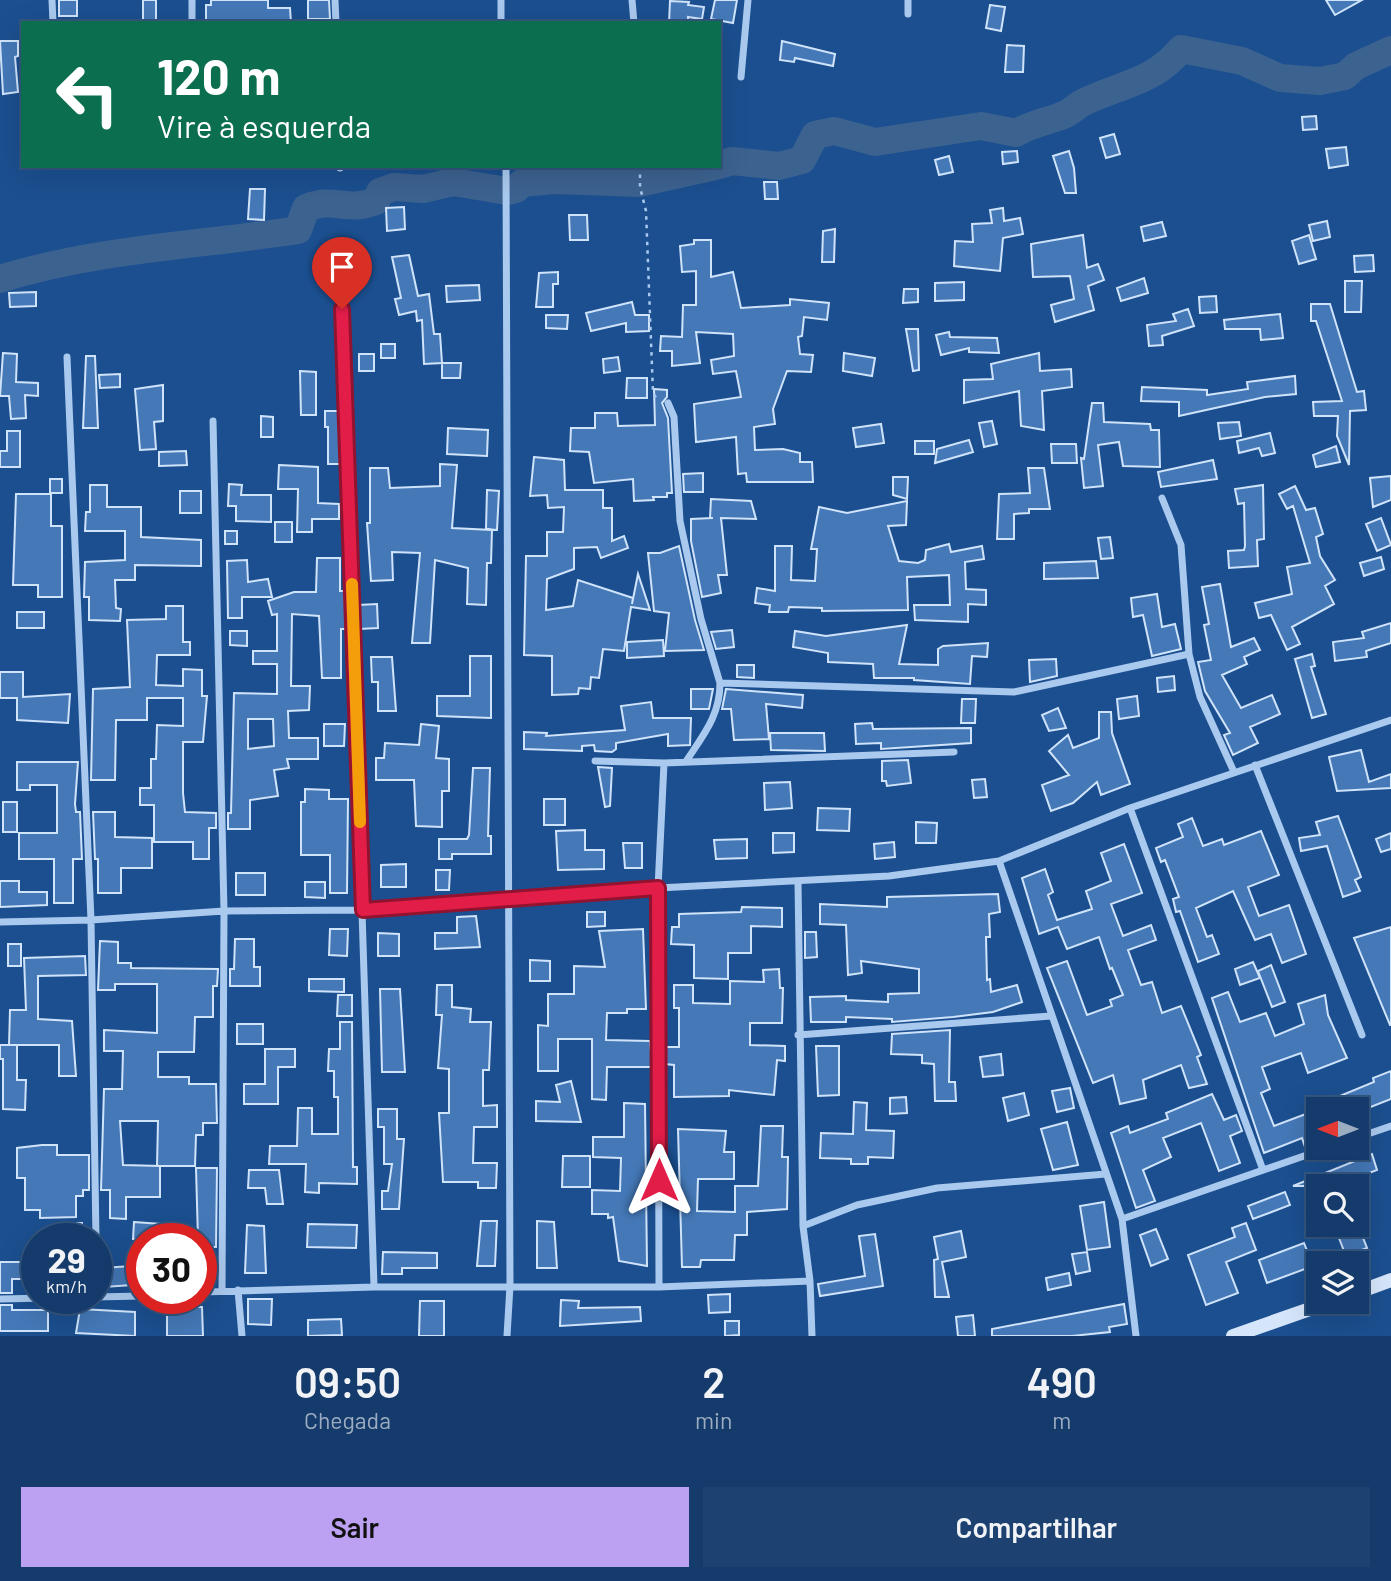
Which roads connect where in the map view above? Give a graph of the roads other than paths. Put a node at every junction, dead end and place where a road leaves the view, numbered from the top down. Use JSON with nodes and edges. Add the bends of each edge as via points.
{"nodes":[{"id":1,"x":52,"y":0,"type":"edge"},
{"id":2,"x":192,"y":0,"type":"edge"},
{"id":3,"x":335,"y":0,"type":"edge"},
{"id":4,"x":501,"y":0,"type":"edge"},
{"id":5,"x":632,"y":0,"type":"edge"},
{"id":6,"x":748,"y":0,"type":"edge"},
{"id":7,"x":908,"y":0,"type":"edge"},
{"id":8,"x":908,"y":14,"type":"dead end"},
{"id":9,"x":54,"y":21,"type":"edge"},
{"id":10,"x":192,"y":21,"type":"edge"},
{"id":11,"x":336,"y":21,"type":"edge"},
{"id":12,"x":501,"y":21,"type":"edge"},
{"id":13,"x":634,"y":21,"type":"edge"},
{"id":14,"x":741,"y":77,"type":"dead end"},
{"id":15,"x":506,"y":168,"type":"edge"},
{"id":16,"x":341,"y":254,"type":"dead end"},
{"id":17,"x":67,"y":356,"type":"dead end"},
{"id":18,"x":668,"y":403,"type":"road end"},
{"id":19,"x":213,"y":421,"type":"dead end"},
{"id":20,"x":1162,"y":498,"type":"dead end"},
{"id":21,"x":1189,"y":654,"type":"junction"},
{"id":22,"x":720,"y":683,"type":"junction"},
{"id":23,"x":1389,"y":719,"type":"edge"},
{"id":24,"x":954,"y":752,"type":"dead end"},
{"id":25,"x":687,"y":760,"type":"junction"},
{"id":26,"x":595,"y":761,"type":"dead end"},
{"id":27,"x":664,"y":763,"type":"junction"},
{"id":28,"x":1255,"y":765,"type":"junction"},
{"id":29,"x":1234,"y":772,"type":"junction"},
{"id":30,"x":1130,"y":808,"type":"junction"},
{"id":31,"x":999,"y":861,"type":"junction"},
{"id":32,"x":797,"y":882,"type":"junction"},
{"id":33,"x":658,"y":888,"type":"junction"},
{"id":34,"x":508,"y":899,"type":"junction"},
{"id":35,"x":363,"y":910,"type":"junction"},
{"id":36,"x":224,"y":911,"type":"junction"},
{"id":37,"x":92,"y":920,"type":"junction"},
{"id":38,"x":0,"y":922,"type":"edge"},
{"id":39,"x":1051,"y":1016,"type":"junction"},
{"id":40,"x":798,"y":1035,"type":"junction"},
{"id":41,"x":1363,"y":1035,"type":"dead end"},
{"id":42,"x":1391,"y":1126,"type":"edge"},
{"id":43,"x":1369,"y":1134,"type":"edge"},
{"id":44,"x":1306,"y":1155,"type":"edge"},
{"id":45,"x":1263,"y":1170,"type":"junction"},
{"id":46,"x":1106,"y":1174,"type":"junction"},
{"id":47,"x":1122,"y":1219,"type":"junction"},
{"id":48,"x":96,"y":1223,"type":"edge"},
{"id":49,"x":803,"y":1226,"type":"junction"},
{"id":50,"x":1391,"y":1280,"type":"edge"},
{"id":51,"x":810,"y":1281,"type":"junction"},
{"id":52,"x":510,"y":1286,"type":"junction"},
{"id":53,"x":374,"y":1287,"type":"junction"},
{"id":54,"x":659,"y":1287,"type":"junction"},
{"id":55,"x":1369,"y":1288,"type":"edge"},
{"id":56,"x":238,"y":1290,"type":"junction"},
{"id":57,"x":217,"y":1291,"type":"edge"},
{"id":58,"x":222,"y":1291,"type":"junction"},
{"id":59,"x":0,"y":1299,"type":"edge"},
{"id":60,"x":21,"y":1299,"type":"edge"},
{"id":61,"x":1306,"y":1310,"type":"edge"},
{"id":62,"x":242,"y":1336,"type":"edge"},
{"id":63,"x":507,"y":1336,"type":"edge"},
{"id":64,"x":812,"y":1336,"type":"edge"},
{"id":65,"x":1136,"y":1336,"type":"edge"},
{"id":66,"x":1233,"y":1336,"type":"edge"}],
"edges":[{"from":1,"to":9,"type":"street"},
{"from":2,"to":10,"type":"street"},
{"from":3,"to":11,"type":"street"},
{"from":4,"to":12,"type":"street"},
{"from":5,"to":13,"type":"street"},
{"from":6,"to":14,"type":"street"},
{"from":7,"to":8,"type":"street"},
{"from":15,"to":34,"type":"street"},
{"from":16,"to":35,"type":"street"},
{"from":17,"to":37,"type":"street"},
{"from":18,"to":22,"type":"street","via":[[674,417],[680,521]]},
{"from":19,"to":36,"type":"street"},
{"from":20,"to":21,"type":"street","via":[[1181,545]]},
{"from":21,"to":22,"type":"street","via":[[1014,692]]},
{"from":21,"to":29,"type":"street","via":[[1200,696]]},
{"from":22,"to":25,"type":"street","via":[[715,718]]},
{"from":23,"to":28,"type":"street"},
{"from":24,"to":25,"type":"street"},
{"from":25,"to":27,"type":"street"},
{"from":26,"to":27,"type":"street"},
{"from":27,"to":33,"type":"street"},
{"from":28,"to":29,"type":"street"},
{"from":28,"to":41,"type":"street"},
{"from":29,"to":30,"type":"street"},
{"from":30,"to":31,"type":"street"},
{"from":30,"to":45,"type":"street"},
{"from":31,"to":32,"type":"street","via":[[889,876]]},
{"from":31,"to":39,"type":"street"},
{"from":32,"to":33,"type":"street"},
{"from":32,"to":40,"type":"street"},
{"from":33,"to":34,"type":"street"},
{"from":33,"to":54,"type":"street"},
{"from":34,"to":35,"type":"street"},
{"from":34,"to":52,"type":"street"},
{"from":35,"to":36,"type":"street"},
{"from":35,"to":53,"type":"street"},
{"from":36,"to":37,"type":"street"},
{"from":36,"to":58,"type":"street"},
{"from":37,"to":38,"type":"street"},
{"from":37,"to":48,"type":"street"},
{"from":39,"to":40,"type":"street"},
{"from":39,"to":46,"type":"street"},
{"from":40,"to":49,"type":"street"},
{"from":42,"to":43,"type":"street"},
{"from":44,"to":45,"type":"street"},
{"from":45,"to":47,"type":"street"},
{"from":46,"to":47,"type":"street"},
{"from":46,"to":49,"type":"street","via":[[937,1188],[857,1205]]},
{"from":47,"to":65,"type":"street"},
{"from":49,"to":51,"type":"street"},
{"from":50,"to":55,"type":"main road"},
{"from":51,"to":54,"type":"street"},
{"from":51,"to":64,"type":"street"},
{"from":52,"to":53,"type":"street"},
{"from":52,"to":54,"type":"street"},
{"from":52,"to":63,"type":"street"},
{"from":53,"to":56,"type":"street"},
{"from":56,"to":58,"type":"street"},
{"from":56,"to":62,"type":"street"},
{"from":57,"to":58,"type":"street"},
{"from":59,"to":60,"type":"street"},
{"from":61,"to":66,"type":"main road"}]}
